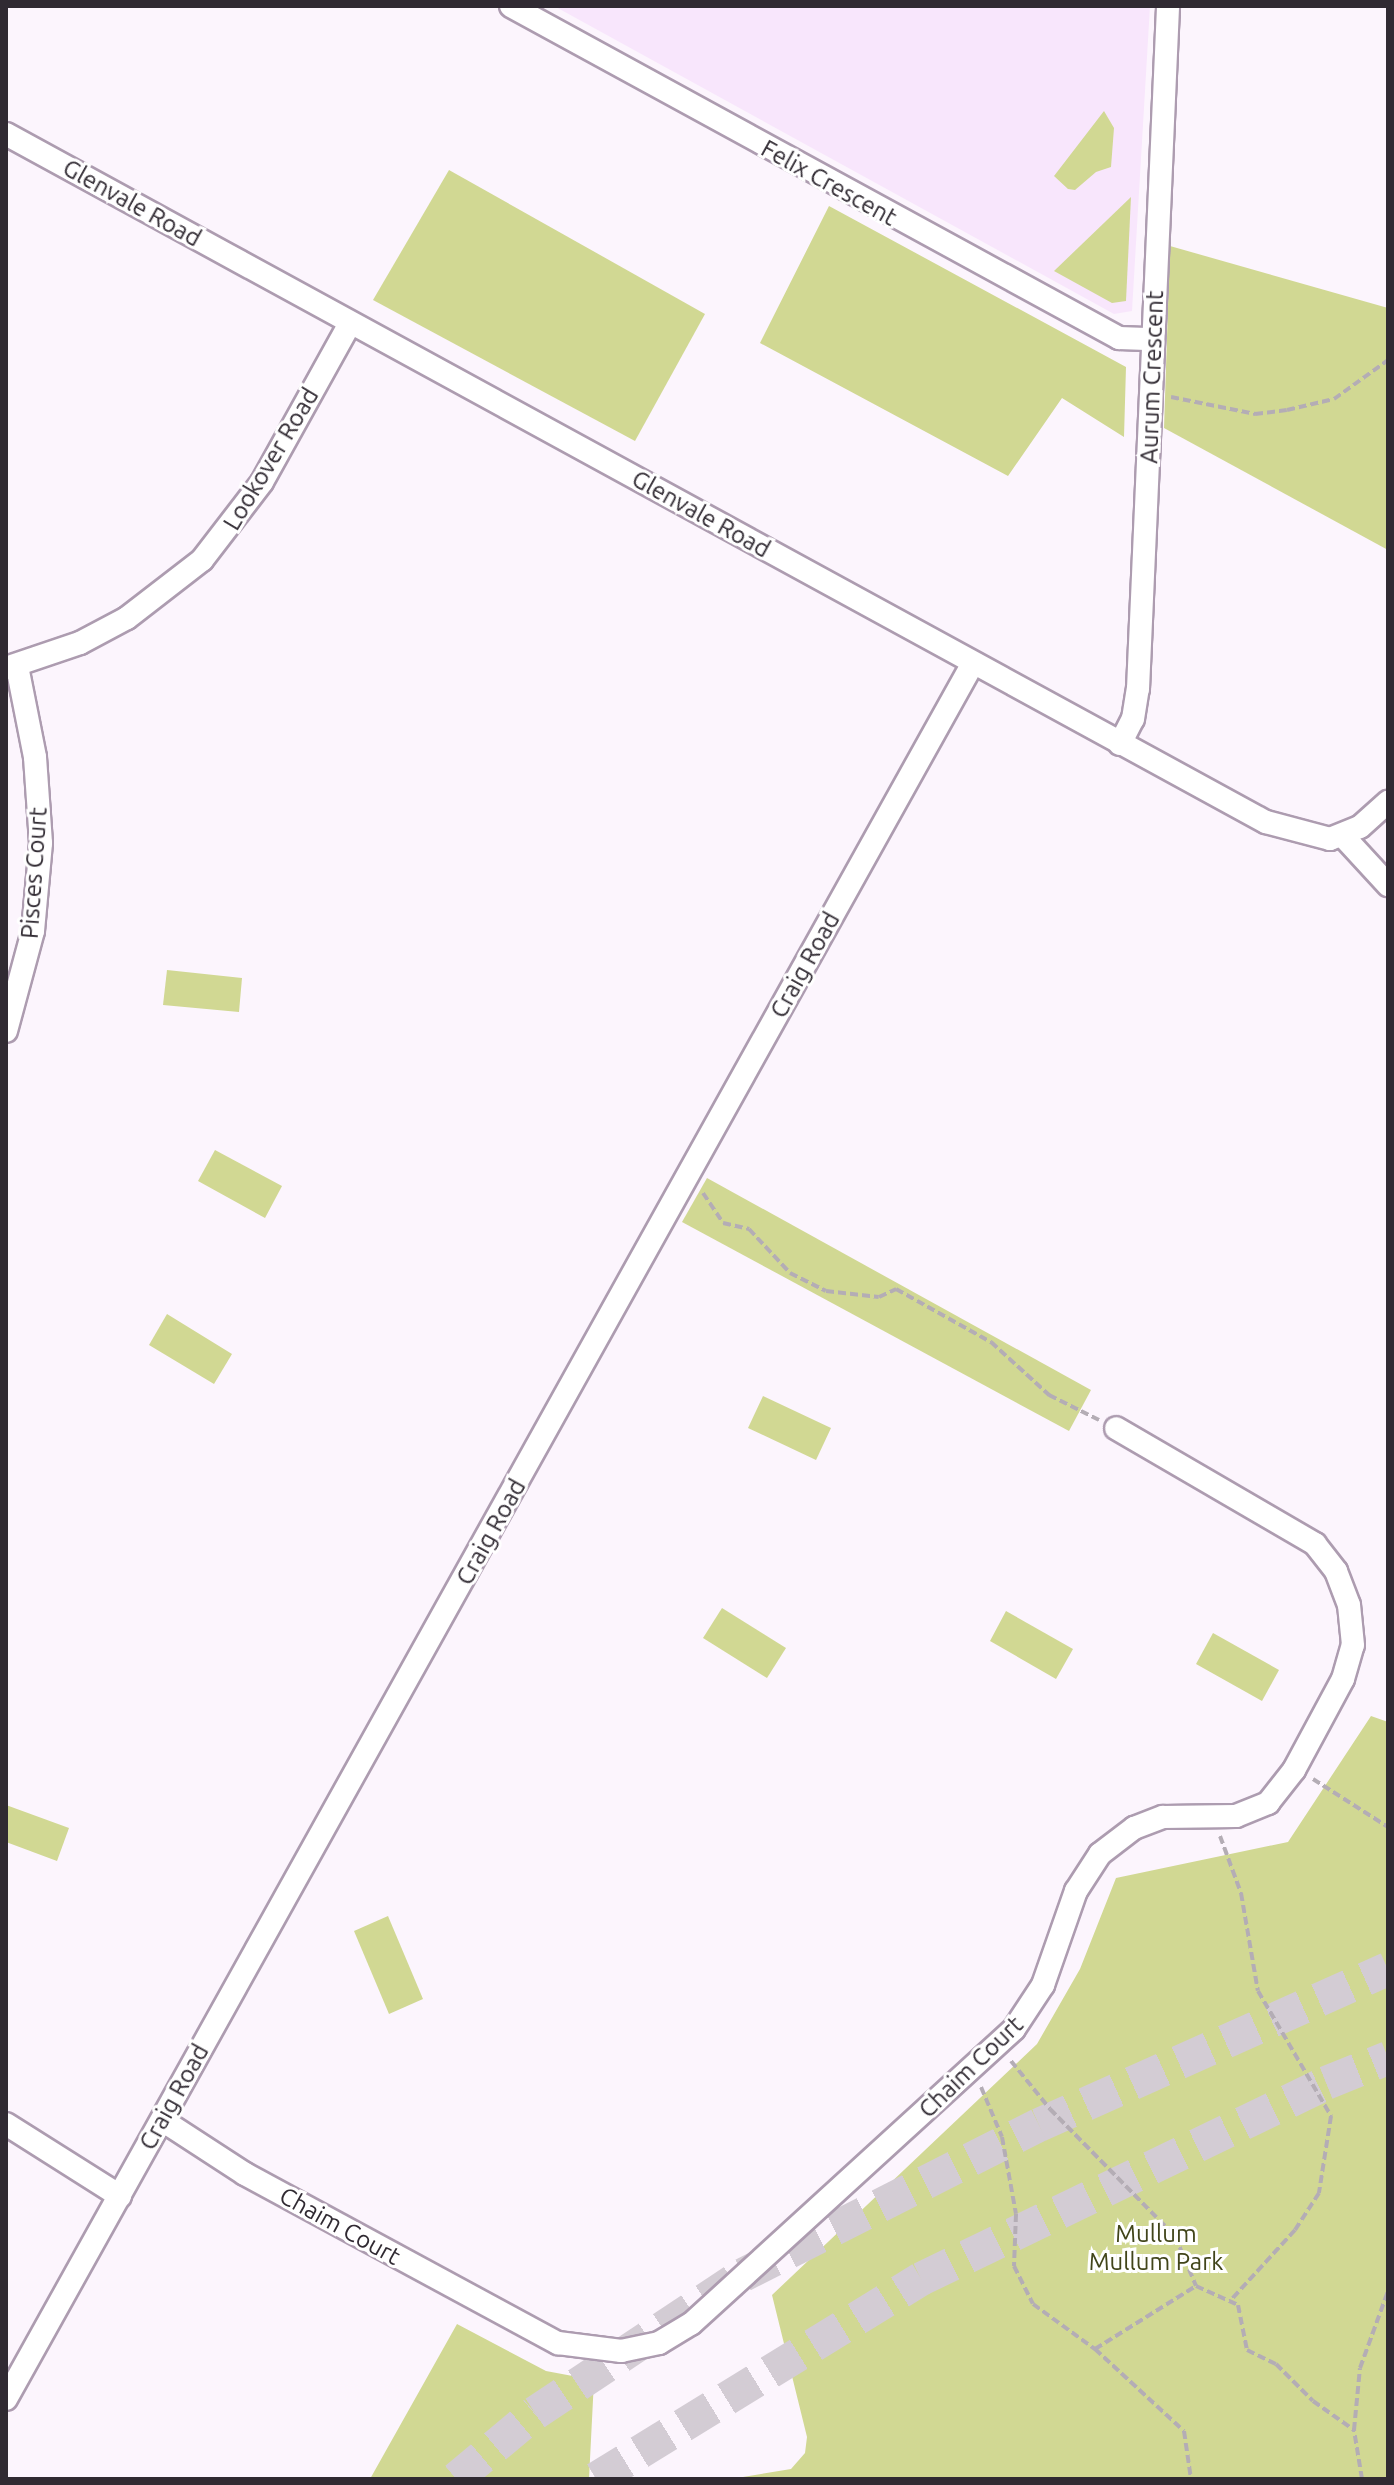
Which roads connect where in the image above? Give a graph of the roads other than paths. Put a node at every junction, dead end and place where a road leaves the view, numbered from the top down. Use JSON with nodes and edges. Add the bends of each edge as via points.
{"nodes":[{"id":1,"x":511,"y":6,"type":"edge"},
{"id":2,"x":1168,"y":6,"type":"edge"},
{"id":3,"x":6,"y":134,"type":"edge"},
{"id":4,"x":350,"y":323,"type":"junction"},
{"id":5,"x":1153,"y":339,"type":"junction"},
{"id":6,"x":973,"y":663,"type":"junction"},
{"id":7,"x":12,"y":667,"type":"edge"},
{"id":8,"x":1120,"y":744,"type":"junction"},
{"id":9,"x":1388,"y":802,"type":"edge"},
{"id":10,"x":1343,"y":836,"type":"junction"},
{"id":11,"x":1388,"y":885,"type":"edge"},
{"id":12,"x":6,"y":1031,"type":"edge"},
{"id":13,"x":1116,"y":1428,"type":"road end"},
{"id":14,"x":6,"y":2124,"type":"edge"},
{"id":15,"x":158,"y":2126,"type":"junction"},
{"id":16,"x":123,"y":2189,"type":"junction"},
{"id":17,"x":6,"y":2399,"type":"edge"}],
"edges":[{"from":1,"to":5,"type":"street","name":"Felix Crescent","via":[[1119,338]]},
{"from":2,"to":5,"type":"street","name":"Aurum Crescent"},
{"from":3,"to":4,"type":"street","name":"Glenvale Road"},
{"from":4,"to":6,"type":"street","name":"Glenvale Road"},
{"from":4,"to":7,"type":"street","name":"Lookover Road","via":[[262,482],[202,560],[127,618],[80,643]]},
{"from":5,"to":8,"type":"street","name":"Aurum Crescent","via":[[1138,689],[1133,719]]},
{"from":6,"to":8,"type":"street","name":"Glenvale Road"},
{"from":6,"to":15,"type":"street","name":"Craig Road"},
{"from":7,"to":12,"type":"street","name":"Pisces Court","via":[[35,757],[41,843],[33,931]]},
{"from":8,"to":10,"type":"street","name":"Glenvale Road","via":[[1266,822],[1315,840]]},
{"from":9,"to":10,"type":"street"},
{"from":10,"to":11,"type":"street"},
{"from":13,"to":15,"type":"street","name":"Chaim Court","via":[[1284,1521],[1315,1544],[1336,1571],[1351,1616],[1350,1660],[1277,1796],[1252,1812],[1149,1822],[1100,1854],[1076,1891],[1043,1985],[999,2046],[700,2317],[659,2343],[621,2351],[588,2350],[542,2336]]},
{"from":14,"to":16,"type":"street"},
{"from":15,"to":16,"type":"street","name":"Craig Road"},
{"from":16,"to":17,"type":"street","name":"Craig Road"}]}
